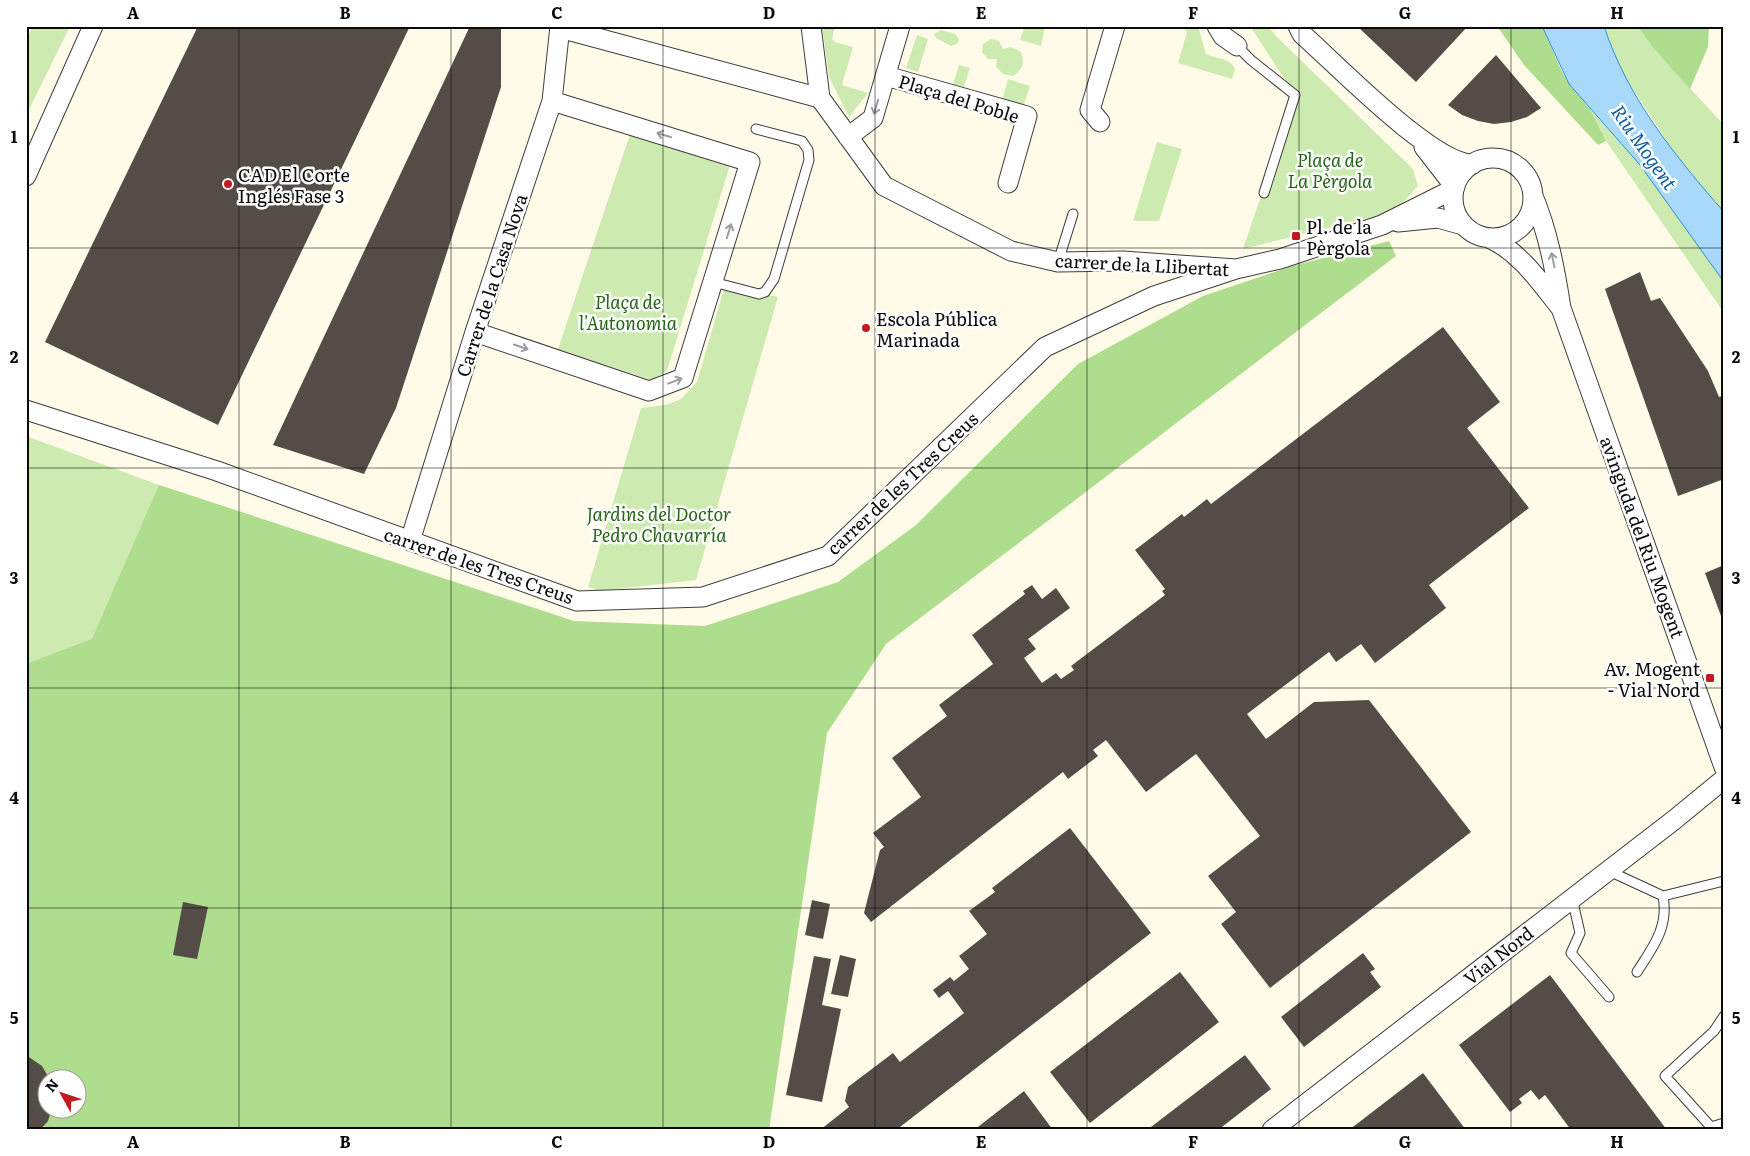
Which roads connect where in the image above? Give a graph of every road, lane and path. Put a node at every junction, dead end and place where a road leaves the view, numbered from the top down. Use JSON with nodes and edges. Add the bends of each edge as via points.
{"nodes":[{"id":1,"x":93,"y":26,"type":"edge"},
{"id":2,"x":811,"y":26,"type":"edge"},
{"id":3,"x":900,"y":26,"type":"edge"},
{"id":4,"x":1115,"y":26,"type":"edge"},
{"id":5,"x":1217,"y":26,"type":"edge"},
{"id":6,"x":1239,"y":26,"type":"edge"},
{"id":7,"x":1298,"y":26,"type":"edge"},
{"id":8,"x":560,"y":27,"type":"edge"},
{"id":9,"x":1237,"y":46,"type":"junction"},
{"id":10,"x":886,"y":76,"type":"junction"},
{"id":11,"x":820,"y":98,"type":"junction"},
{"id":12,"x":552,"y":100,"type":"junction"},
{"id":13,"x":1100,"y":122,"type":"dead end"},
{"id":14,"x":756,"y":129,"type":"dead end"},
{"id":15,"x":848,"y":137,"type":"junction"},
{"id":16,"x":1419,"y":140,"type":"junction"},
{"id":17,"x":1473,"y":164,"type":"junction"},
{"id":18,"x":26,"y":176,"type":"edge"},
{"id":19,"x":1008,"y":183,"type":"dead end"},
{"id":20,"x":1454,"y":188,"type":"junction"},
{"id":21,"x":1264,"y":194,"type":"dead end"},
{"id":22,"x":1533,"y":196,"type":"junction"},
{"id":23,"x":1073,"y":214,"type":"dead end"},
{"id":24,"x":1382,"y":225,"type":"junction"},
{"id":25,"x":1463,"y":225,"type":"junction"},
{"id":26,"x":1489,"y":238,"type":"junction"},
{"id":27,"x":1058,"y":262,"type":"junction"},
{"id":28,"x":1236,"y":269,"type":"junction"},
{"id":29,"x":713,"y":282,"type":"junction"},
{"id":30,"x":1561,"y":308,"type":"junction"},
{"id":31,"x":475,"y":332,"type":"junction"},
{"id":32,"x":26,"y":410,"type":"edge"},
{"id":33,"x":410,"y":541,"type":"junction"},
{"id":34,"x":1724,"y":766,"type":"edge"},
{"id":35,"x":1724,"y":779,"type":"edge"},
{"id":36,"x":1608,"y":870,"type":"junction"},
{"id":37,"x":1724,"y":881,"type":"edge"},
{"id":38,"x":1663,"y":896,"type":"junction"},
{"id":39,"x":1572,"y":898,"type":"junction"},
{"id":40,"x":1637,"y":972,"type":"dead end"},
{"id":41,"x":1610,"y":997,"type":"dead end"},
{"id":42,"x":1724,"y":1016,"type":"edge"},
{"id":43,"x":1724,"y":1124,"type":"edge"},
{"id":44,"x":1272,"y":1130,"type":"edge"}],
"edges":[{"from":1,"to":18,"type":"street"},
{"from":2,"to":11,"type":"street","name":"carrer de la Llibertat"},
{"from":3,"to":10,"type":"street","name":"Plaça del Poble"},
{"from":4,"to":13,"type":"street","via":[[1090,110]]},
{"from":5,"to":9,"type":"street","via":[[1223,36]]},
{"from":6,"to":9,"type":"street"},
{"from":7,"to":16,"type":"street","via":[[1302,34]]},
{"from":8,"to":11,"type":"street"},
{"from":8,"to":12,"type":"street","name":"Carrer de la Casa Nova"},
{"from":9,"to":21,"type":"lane","via":[[1296,95]]},
{"from":10,"to":15,"type":"street","name":"Plaça del Poble","one_way":true,"via":[[873,118]]},
{"from":10,"to":19,"type":"street","name":"Plaça del Poble","via":[[1027,116]]},
{"from":11,"to":15,"type":"street","name":"carrer de la Llibertat"},
{"from":29,"to":12,"type":"street","one_way":true,"via":[[750,162]]},
{"from":12,"to":31,"type":"street","name":"Carrer de la Casa Nova"},
{"from":14,"to":29,"type":"lane","via":[[802,141],[808,150],[809,160],[774,279],[765,292],[759,294]]},
{"from":15,"to":27,"type":"street","name":"carrer de la Llibertat","via":[[884,186],[1010,251]]},
{"from":16,"to":17,"type":"street","via":[[1452,160]]},
{"from":16,"to":20,"type":"street"},
{"from":17,"to":20,"type":"street","via":[[1463,171]]},
{"from":17,"to":22,"type":"street","via":[[1494,158],[1515,165],[1530,181]]},
{"from":20,"to":24,"type":"street","name":"carrer de la Llibertat"},
{"from":20,"to":25,"type":"street","via":[[1453,204]]},
{"from":22,"to":26,"type":"street","via":[[1530,213],[1521,227],[1506,236]]},
{"from":30,"to":22,"type":"street","name":"avinguda del Riu Mogent","one_way":true,"via":[[1552,253]]},
{"from":23,"to":27,"type":"lane"},
{"from":24,"to":25,"type":"street","name":"carrer de la Llibertat","via":[[1438,218]]},
{"from":24,"to":28,"type":"street","name":"carrer de la Llibertat","via":[[1280,260]]},
{"from":25,"to":26,"type":"street","via":[[1479,236]]},
{"from":26,"to":30,"type":"street","name":"avinguda del Riu Mogent","via":[[1502,244],[1526,266]]},
{"from":27,"to":28,"type":"street","name":"carrer de la Llibertat","via":[[1123,261]]},
{"from":28,"to":33,"type":"street","name":"carrer de les Tres Creus","via":[[1154,296],[1045,347],[828,556],[819,559],[703,597],[577,602]]},
{"from":31,"to":29,"type":"street","one_way":true,"via":[[649,391],[683,378]]},
{"from":30,"to":34,"type":"street","name":"avinguda del Riu Mogent"},
{"from":31,"to":33,"type":"street","name":"Carrer de la Casa Nova"},
{"from":32,"to":33,"type":"street","name":"carrer de les Tres Creus","via":[[218,471]]},
{"from":35,"to":36,"type":"street","name":"Vial Nord"},
{"from":36,"to":38,"type":"lane"},
{"from":36,"to":39,"type":"street","name":"Vial Nord"},
{"from":37,"to":38,"type":"lane"},
{"from":38,"to":40,"type":"lane","via":[[1665,906],[1661,935]]},
{"from":39,"to":41,"type":"lane","via":[[1580,933],[1572,953]]},
{"from":39,"to":44,"type":"street","name":"Vial Nord"},
{"from":42,"to":43,"type":"lane","via":[[1714,1031],[1664,1076],[1711,1127]]}]}
